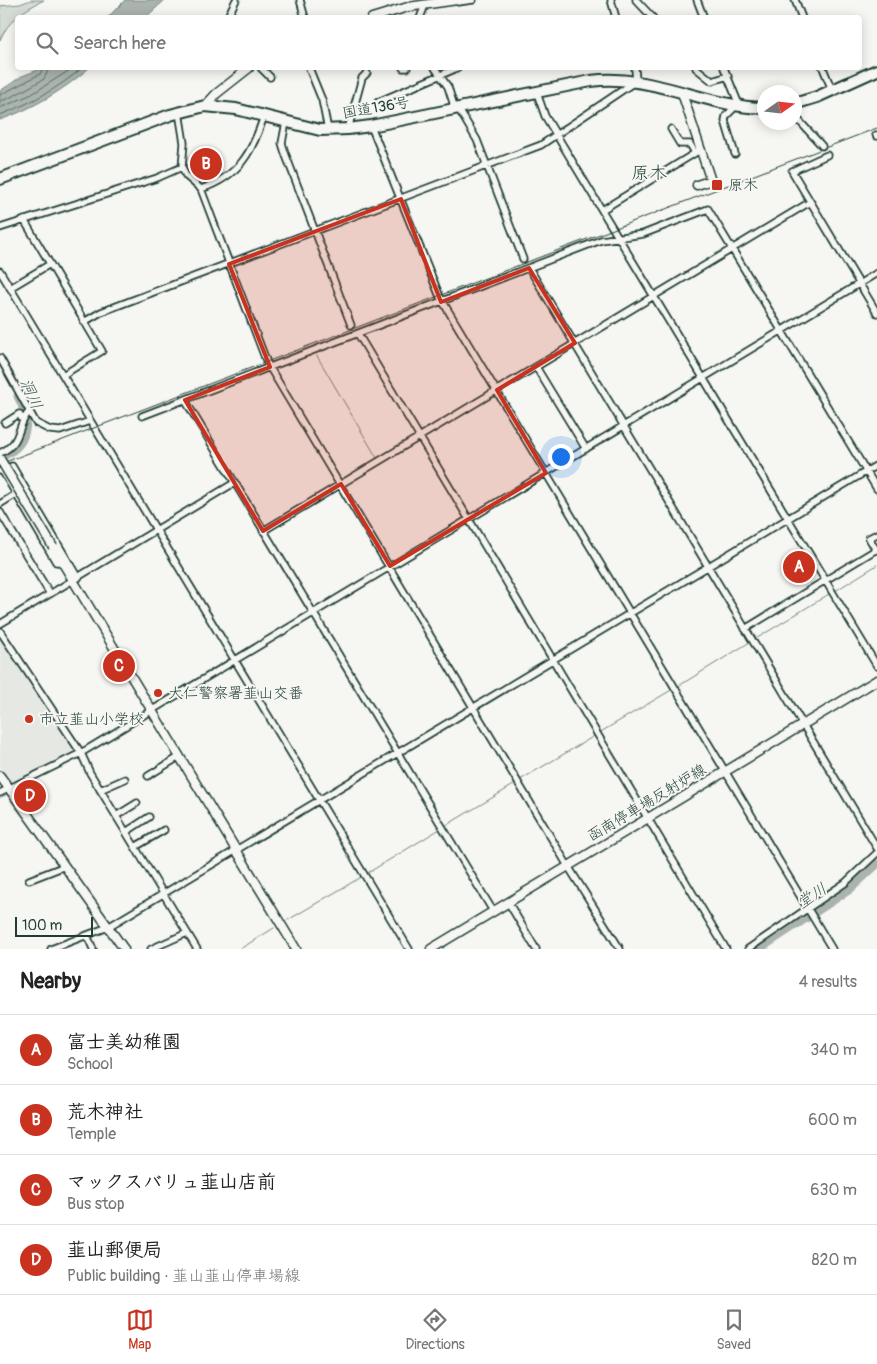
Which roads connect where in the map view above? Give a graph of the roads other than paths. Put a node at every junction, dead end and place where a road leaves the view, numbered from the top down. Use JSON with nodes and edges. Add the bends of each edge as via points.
{"nodes":[{"id":1,"x":236,"y":0,"type":"edge"},
{"id":2,"x":300,"y":0,"type":"edge"},
{"id":3,"x":473,"y":0,"type":"edge"},
{"id":4,"x":611,"y":0,"type":"edge"},
{"id":5,"x":636,"y":0,"type":"edge"},
{"id":6,"x":697,"y":0,"type":"edge"},
{"id":7,"x":796,"y":0,"type":"edge"},
{"id":8,"x":457,"y":1,"type":"edge"},
{"id":9,"x":426,"y":5,"type":"junction"},
{"id":10,"x":228,"y":15,"type":"edge"},
{"id":11,"x":304,"y":15,"type":"edge"},
{"id":12,"x":382,"y":15,"type":"edge"},
{"id":13,"x":421,"y":15,"type":"edge"},
{"id":14,"x":615,"y":15,"type":"edge"},
{"id":15,"x":650,"y":15,"type":"edge"},
{"id":16,"x":703,"y":15,"type":"edge"},
{"id":17,"x":801,"y":15,"type":"edge"},
{"id":18,"x":246,"y":70,"type":"edge"},
{"id":19,"x":264,"y":70,"type":"edge"},
{"id":20,"x":310,"y":70,"type":"edge"},
{"id":21,"x":437,"y":70,"type":"edge"},
{"id":22,"x":451,"y":70,"type":"edge"},
{"id":23,"x":634,"y":70,"type":"edge"},
{"id":24,"x":698,"y":70,"type":"edge"},
{"id":25,"x":725,"y":70,"type":"edge"},
{"id":26,"x":824,"y":70,"type":"edge"},
{"id":27,"x":877,"y":70,"type":"edge"},
{"id":28,"x":367,"y":73,"type":"dead end"},
{"id":29,"x":440,"y":74,"type":"junction"},
{"id":30,"x":728,"y":76,"type":"junction"},
{"id":31,"x":270,"y":77,"type":"dead end"},
{"id":32,"x":636,"y":81,"type":"junction"},
{"id":33,"x":832,"y":90,"type":"junction"},
{"id":34,"x":537,"y":93,"type":"junction"},
{"id":35,"x":682,"y":93,"type":"junction"},
{"id":36,"x":802,"y":101,"type":"edge"},
{"id":37,"x":378,"y":102,"type":"dead end"},
{"id":38,"x":206,"y":106,"type":"junction"},
{"id":39,"x":738,"y":107,"type":"junction"},
{"id":40,"x":757,"y":108,"type":"edge"},
{"id":41,"x":457,"y":109,"type":"junction"},
{"id":42,"x":179,"y":112,"type":"junction"},
{"id":43,"x":264,"y":116,"type":"junction"},
{"id":44,"x":286,"y":122,"type":"junction"},
{"id":45,"x":802,"y":124,"type":"edge"},
{"id":46,"x":372,"y":126,"type":"junction"},
{"id":47,"x":348,"y":129,"type":"junction"},
{"id":48,"x":671,"y":129,"type":"dead end"},
{"id":49,"x":328,"y":130,"type":"junction"},
{"id":50,"x":557,"y":134,"type":"junction"},
{"id":51,"x":822,"y":146,"type":"dead end"},
{"id":52,"x":698,"y":151,"type":"junction"},
{"id":53,"x":735,"y":154,"type":"dead end"},
{"id":54,"x":827,"y":155,"type":"dead end"},
{"id":55,"x":182,"y":166,"type":"junction"},
{"id":56,"x":488,"y":166,"type":"junction"},
{"id":57,"x":0,"y":179,"type":"edge"},
{"id":58,"x":696,"y":185,"type":"dead end"},
{"id":59,"x":201,"y":189,"type":"junction"},
{"id":60,"x":401,"y":199,"type":"junction"},
{"id":61,"x":810,"y":202,"type":"junction"},
{"id":62,"x":602,"y":210,"type":"junction"},
{"id":63,"x":24,"y":220,"type":"junction"},
{"id":64,"x":0,"y":228,"type":"edge"},
{"id":65,"x":315,"y":232,"type":"junction"},
{"id":66,"x":618,"y":237,"type":"junction"},
{"id":67,"x":732,"y":249,"type":"junction"},
{"id":68,"x":523,"y":259,"type":"dead end"},
{"id":69,"x":50,"y":264,"type":"junction"},
{"id":70,"x":229,"y":264,"type":"junction"},
{"id":71,"x":529,"y":268,"type":"junction"},
{"id":72,"x":0,"y":271,"type":"edge"},
{"id":73,"x":877,"y":273,"type":"edge"},
{"id":74,"x":860,"y":284,"type":"junction"},
{"id":75,"x":10,"y":288,"type":"junction"},
{"id":76,"x":654,"y":296,"type":"junction"},
{"id":77,"x":442,"y":301,"type":"junction"},
{"id":78,"x":877,"y":313,"type":"edge"},
{"id":79,"x":84,"y":322,"type":"junction"},
{"id":80,"x":351,"y":325,"type":"dead end"},
{"id":81,"x":781,"y":331,"type":"junction"},
{"id":82,"x":358,"y":334,"type":"junction"},
{"id":83,"x":575,"y":344,"type":"junction"},
{"id":84,"x":0,"y":358,"type":"edge"},
{"id":85,"x":270,"y":367,"type":"junction"},
{"id":86,"x":536,"y":367,"type":"junction"},
{"id":87,"x":62,"y":375,"type":"junction"},
{"id":88,"x":703,"y":378,"type":"junction"},
{"id":89,"x":497,"y":390,"type":"junction"},
{"id":90,"x":185,"y":400,"type":"junction"},
{"id":91,"x":29,"y":412,"type":"junction"},
{"id":92,"x":142,"y":416,"type":"dead end"},
{"id":93,"x":23,"y":418,"type":"junction"},
{"id":94,"x":90,"y":421,"type":"junction"},
{"id":95,"x":5,"y":423,"type":"dead end"},
{"id":96,"x":624,"y":426,"type":"junction"},
{"id":97,"x":419,"y":437,"type":"junction"},
{"id":98,"x":586,"y":449,"type":"junction"},
{"id":99,"x":1,"y":453,"type":"edge"},
{"id":100,"x":877,"y":466,"type":"edge"},
{"id":101,"x":1,"y":470,"type":"edge"},
{"id":102,"x":867,"y":472,"type":"junction"},
{"id":103,"x":546,"y":473,"type":"junction"},
{"id":104,"x":234,"y":483,"type":"junction"},
{"id":105,"x":341,"y":484,"type":"junction"},
{"id":106,"x":877,"y":489,"type":"edge"},
{"id":107,"x":16,"y":494,"type":"junction"},
{"id":108,"x":0,"y":504,"type":"edge"},
{"id":109,"x":0,"y":512,"type":"edge"},
{"id":110,"x":789,"y":518,"type":"junction"},
{"id":111,"x":469,"y":520,"type":"junction"},
{"id":112,"x":157,"y":530,"type":"junction"},
{"id":113,"x":263,"y":530,"type":"junction"},
{"id":114,"x":877,"y":534,"type":"edge"},
{"id":115,"x":876,"y":550,"type":"edge"},
{"id":116,"x":62,"y":562,"type":"junction"},
{"id":117,"x":390,"y":566,"type":"junction"},
{"id":118,"x":708,"y":566,"type":"junction"},
{"id":119,"x":75,"y":580,"type":"junction"},
{"id":120,"x":826,"y":580,"type":"junction"},
{"id":121,"x":50,"y":594,"type":"junction"},
{"id":122,"x":312,"y":613,"type":"junction"},
{"id":123,"x":631,"y":614,"type":"junction"},
{"id":124,"x":1,"y":622,"type":"edge"},
{"id":125,"x":745,"y":628,"type":"junction"},
{"id":126,"x":0,"y":631,"type":"edge"},
{"id":127,"x":234,"y":660,"type":"junction"},
{"id":128,"x":552,"y":661,"type":"junction"},
{"id":129,"x":877,"y":666,"type":"edge"},
{"id":130,"x":877,"y":680,"type":"edge"},
{"id":131,"x":475,"y":707,"type":"junction"},
{"id":132,"x":151,"y":710,"type":"junction"},
{"id":133,"x":803,"y":725,"type":"junction"},
{"id":134,"x":81,"y":752,"type":"junction"},
{"id":135,"x":398,"y":753,"type":"junction"},
{"id":136,"x":179,"y":757,"type":"junction"},
{"id":137,"x":725,"y":772,"type":"junction"},
{"id":138,"x":0,"y":776,"type":"edge"},
{"id":139,"x":148,"y":776,"type":"dead end"},
{"id":140,"x":125,"y":779,"type":"dead end"},
{"id":141,"x":10,"y":790,"type":"junction"},
{"id":142,"x":100,"y":790,"type":"junction"},
{"id":143,"x":0,"y":793,"type":"edge"},
{"id":144,"x":319,"y":800,"type":"junction"},
{"id":145,"x":137,"y":803,"type":"dead end"},
{"id":146,"x":116,"y":816,"type":"junction"},
{"id":147,"x":149,"y":817,"type":"dead end"},
{"id":148,"x":648,"y":818,"type":"junction"},
{"id":149,"x":164,"y":830,"type":"dead end"},
{"id":150,"x":126,"y":832,"type":"junction"},
{"id":151,"x":135,"y":847,"type":"junction"},
{"id":152,"x":877,"y":848,"type":"edge"},
{"id":153,"x":235,"y":851,"type":"junction"},
{"id":154,"x":877,"y":853,"type":"edge"},
{"id":155,"x":65,"y":866,"type":"junction"},
{"id":156,"x":568,"y":866,"type":"junction"},
{"id":157,"x":29,"y":880,"type":"dead end"},
{"id":158,"x":164,"y":894,"type":"junction"},
{"id":159,"x":508,"y":902,"type":"junction"},
{"id":160,"x":808,"y":909,"type":"junction"},
{"id":161,"x":493,"y":912,"type":"junction"},
{"id":162,"x":108,"y":927,"type":"junction"},
{"id":163,"x":187,"y":933,"type":"junction"},
{"id":164,"x":87,"y":935,"type":"junction"},
{"id":165,"x":51,"y":949,"type":"edge"},
{"id":166,"x":93,"y":949,"type":"edge"},
{"id":167,"x":124,"y":949,"type":"edge"},
{"id":168,"x":151,"y":949,"type":"edge"},
{"id":169,"x":196,"y":949,"type":"edge"},
{"id":170,"x":296,"y":949,"type":"edge"},
{"id":171,"x":409,"y":949,"type":"edge"},
{"id":172,"x":431,"y":949,"type":"edge"},
{"id":173,"x":536,"y":949,"type":"edge"},
{"id":174,"x":620,"y":949,"type":"edge"},
{"id":175,"x":726,"y":949,"type":"edge"},
{"id":176,"x":748,"y":949,"type":"edge"},
{"id":177,"x":832,"y":949,"type":"edge"}],
"edges":[{"from":1,"to":10,"type":"street"},
{"from":2,"to":11,"type":"street"},
{"from":3,"to":8,"type":"street"},
{"from":4,"to":14,"type":"street"},
{"from":5,"to":15,"type":"street"},
{"from":6,"to":16,"type":"street"},
{"from":7,"to":17,"type":"street"},
{"from":8,"to":9,"type":"main road"},
{"from":9,"to":12,"type":"main road"},
{"from":9,"to":13,"type":"street"},
{"from":18,"to":38,"type":"main road"},
{"from":19,"to":31,"type":"street"},
{"from":20,"to":49,"type":"street","via":[[322,100]]},
{"from":21,"to":29,"type":"street"},
{"from":22,"to":29,"type":"street"},
{"from":23,"to":32,"type":"street"},
{"from":24,"to":30,"type":"street","via":[[712,81]]},
{"from":25,"to":30,"type":"street"},
{"from":26,"to":33,"type":"street"},
{"from":27,"to":33,"type":"highway"},
{"from":28,"to":47,"type":"street","via":[[362,78]]},
{"from":29,"to":37,"type":"street"},
{"from":29,"to":41,"type":"street"},
{"from":30,"to":39,"type":"street"},
{"from":32,"to":34,"type":"highway","name":"国道136号","via":[[602,80]]},
{"from":32,"to":35,"type":"highway","name":"国道136号"},
{"from":32,"to":50,"type":"street"},
{"from":33,"to":36,"type":"highway"},
{"from":34,"to":41,"type":"highway","name":"国道136号"},
{"from":34,"to":50,"type":"street","via":[[543,112]]},
{"from":35,"to":39,"type":"highway","name":"国道136号"},
{"from":35,"to":52,"type":"main road"},
{"from":38,"to":42,"type":"highway","name":"国道136号"},
{"from":38,"to":43,"type":"highway","name":"国道136号"},
{"from":39,"to":40,"type":"highway","name":"国道136号"},
{"from":39,"to":53,"type":"street","via":[[725,120]]},
{"from":41,"to":46,"type":"highway","name":"国道136号"},
{"from":41,"to":56,"type":"street","via":[[477,140]]},
{"from":42,"to":55,"type":"street","via":[[184,143]]},
{"from":42,"to":57,"type":"highway","name":"国道136号"},
{"from":43,"to":44,"type":"highway","name":"国道136号"},
{"from":43,"to":59,"type":"street","via":[[253,147],[228,177]]},
{"from":44,"to":49,"type":"highway","name":"国道136号"},
{"from":44,"to":65,"type":"street","via":[[283,148]]},
{"from":45,"to":51,"type":"street"},
{"from":46,"to":47,"type":"highway","name":"国道136号"},
{"from":46,"to":60,"type":"street"},
{"from":47,"to":49,"type":"highway","name":"国道136号"},
{"from":48,"to":52,"type":"street","via":[[680,144],[690,144]]},
{"from":50,"to":56,"type":"street","via":[[541,145]]},
{"from":50,"to":62,"type":"street"},
{"from":52,"to":58,"type":"main road","via":[[710,180]]},
{"from":52,"to":62,"type":"street"},
{"from":54,"to":61,"type":"street","via":[[792,171]]},
{"from":55,"to":59,"type":"street","via":[[186,176]]},
{"from":55,"to":63,"type":"street","via":[[157,178]]},
{"from":56,"to":60,"type":"street"},
{"from":56,"to":68,"type":"street"},
{"from":59,"to":70,"type":"street"},
{"from":60,"to":65,"type":"street"},
{"from":60,"to":77,"type":"street"},
{"from":61,"to":67,"type":"street"},
{"from":61,"to":74,"type":"street"},
{"from":62,"to":66,"type":"street"},
{"from":63,"to":64,"type":"street"},
{"from":63,"to":69,"type":"street"},
{"from":65,"to":70,"type":"street"},
{"from":65,"to":80,"type":"street"},
{"from":66,"to":67,"type":"street","via":[[643,234],[708,209]]},
{"from":66,"to":71,"type":"street","via":[[601,240]]},
{"from":66,"to":76,"type":"street"},
{"from":67,"to":76,"type":"street"},
{"from":67,"to":81,"type":"street"},
{"from":69,"to":75,"type":"street"},
{"from":69,"to":79,"type":"street"},
{"from":70,"to":79,"type":"street","via":[[101,312]]},
{"from":70,"to":85,"type":"street"},
{"from":71,"to":77,"type":"street"},
{"from":71,"to":83,"type":"street"},
{"from":72,"to":75,"type":"street"},
{"from":73,"to":74,"type":"street"},
{"from":74,"to":78,"type":"street"},
{"from":74,"to":81,"type":"street"},
{"from":75,"to":87,"type":"street"},
{"from":76,"to":83,"type":"street"},
{"from":76,"to":88,"type":"street"},
{"from":77,"to":82,"type":"street"},
{"from":77,"to":89,"type":"street"},
{"from":79,"to":87,"type":"street","via":[[102,351]]},
{"from":81,"to":88,"type":"street"},
{"from":81,"to":102,"type":"street"},
{"from":82,"to":85,"type":"street"},
{"from":82,"to":97,"type":"street"},
{"from":83,"to":86,"type":"street"},
{"from":83,"to":96,"type":"street"},
{"from":84,"to":91,"type":"street"},
{"from":85,"to":90,"type":"street"},
{"from":85,"to":105,"type":"street"},
{"from":86,"to":89,"type":"street"},
{"from":86,"to":98,"type":"street"},
{"from":87,"to":94,"type":"street"},
{"from":88,"to":96,"type":"street"},
{"from":88,"to":110,"type":"street"},
{"from":89,"to":97,"type":"street"},
{"from":89,"to":103,"type":"street"},
{"from":90,"to":92,"type":"street"},
{"from":90,"to":104,"type":"street"},
{"from":91,"to":93,"type":"street"},
{"from":91,"to":94,"type":"street","via":[[36,423],[50,430],[60,431]]},
{"from":93,"to":95,"type":"street","via":[[19,414]]},
{"from":93,"to":99,"type":"street","via":[[18,436]]},
{"from":94,"to":112,"type":"street"},
{"from":96,"to":98,"type":"street"},
{"from":96,"to":118,"type":"street"},
{"from":97,"to":105,"type":"street"},
{"from":97,"to":111,"type":"street"},
{"from":98,"to":103,"type":"street"},
{"from":99,"to":116,"type":"main road","bridge":true},
{"from":100,"to":102,"type":"street"},
{"from":101,"to":107,"type":"street"},
{"from":101,"to":119,"type":"street","via":[[12,466]]},
{"from":102,"to":106,"type":"street"},
{"from":102,"to":110,"type":"street"},
{"from":103,"to":111,"type":"street"},
{"from":103,"to":123,"type":"street"},
{"from":104,"to":112,"type":"street"},
{"from":104,"to":113,"type":"street"},
{"from":105,"to":113,"type":"street"},
{"from":105,"to":117,"type":"street"},
{"from":107,"to":108,"type":"street"},
{"from":107,"to":116,"type":"street","via":[[56,562]]},
{"from":109,"to":121,"type":"street"},
{"from":110,"to":118,"type":"street"},
{"from":110,"to":120,"type":"street"},
{"from":111,"to":117,"type":"street"},
{"from":111,"to":128,"type":"street"},
{"from":112,"to":119,"type":"street"},
{"from":112,"to":127,"type":"street"},
{"from":113,"to":122,"type":"street"},
{"from":114,"to":115,"type":"street","via":[[869,538]]},
{"from":115,"to":120,"type":"street"},
{"from":116,"to":119,"type":"main road"},
{"from":117,"to":122,"type":"street"},
{"from":117,"to":131,"type":"street"},
{"from":118,"to":123,"type":"street"},
{"from":118,"to":125,"type":"street"},
{"from":119,"to":121,"type":"street"},
{"from":119,"to":132,"type":"main road"},
{"from":120,"to":125,"type":"street"},
{"from":120,"to":129,"type":"street"},
{"from":121,"to":124,"type":"street"},
{"from":122,"to":127,"type":"street"},
{"from":122,"to":135,"type":"street"},
{"from":123,"to":128,"type":"street"},
{"from":123,"to":137,"type":"street"},
{"from":125,"to":133,"type":"street"},
{"from":126,"to":134,"type":"street"},
{"from":127,"to":132,"type":"street"},
{"from":127,"to":144,"type":"street"},
{"from":128,"to":131,"type":"street"},
{"from":128,"to":148,"type":"street"},
{"from":130,"to":133,"type":"main road","name":"函南停車場反射炉線"},
{"from":131,"to":135,"type":"street"},
{"from":131,"to":156,"type":"street"},
{"from":132,"to":134,"type":"street"},
{"from":132,"to":136,"type":"main road"},
{"from":133,"to":137,"type":"main road","name":"函南停車場反射炉線"},
{"from":133,"to":152,"type":"street"},
{"from":134,"to":141,"type":"street"},
{"from":134,"to":142,"type":"street"},
{"from":135,"to":144,"type":"street"},
{"from":135,"to":161,"type":"street"},
{"from":136,"to":139,"type":"street"},
{"from":136,"to":153,"type":"main road"},
{"from":137,"to":148,"type":"main road","name":"函南停車場反射炉線"},
{"from":137,"to":160,"type":"street"},
{"from":138,"to":141,"type":"main road"},
{"from":140,"to":142,"type":"street"},
{"from":141,"to":143,"type":"street"},
{"from":141,"to":155,"type":"main road"},
{"from":142,"to":146,"type":"street"},
{"from":144,"to":153,"type":"street"},
{"from":144,"to":171,"type":"street"},
{"from":145,"to":146,"type":"street"},
{"from":146,"to":150,"type":"street"},
{"from":147,"to":150,"type":"street"},
{"from":148,"to":156,"type":"main road","name":"函南停車場反射炉線"},
{"from":148,"to":175,"type":"street"},
{"from":149,"to":151,"type":"street"},
{"from":150,"to":151,"type":"street"},
{"from":151,"to":158,"type":"street"},
{"from":153,"to":158,"type":"street"},
{"from":153,"to":170,"type":"main road"},
{"from":154,"to":160,"type":"street","via":[[855,876]]},
{"from":155,"to":157,"type":"street"},
{"from":155,"to":162,"type":"main road"},
{"from":156,"to":159,"type":"main road","name":"函南停車場反射炉線"},
{"from":156,"to":174,"type":"street"},
{"from":158,"to":162,"type":"street"},
{"from":158,"to":163,"type":"street"},
{"from":159,"to":161,"type":"main road","name":"函南停車場反射炉線"},
{"from":159,"to":173,"type":"street"},
{"from":160,"to":176,"type":"street"},
{"from":160,"to":177,"type":"street"},
{"from":161,"to":172,"type":"main road","name":"函南停車場反射炉線"},
{"from":162,"to":164,"type":"street"},
{"from":162,"to":167,"type":"main road"},
{"from":163,"to":168,"type":"street"},
{"from":163,"to":169,"type":"street"},
{"from":164,"to":165,"type":"street"},
{"from":164,"to":166,"type":"street"}]}
